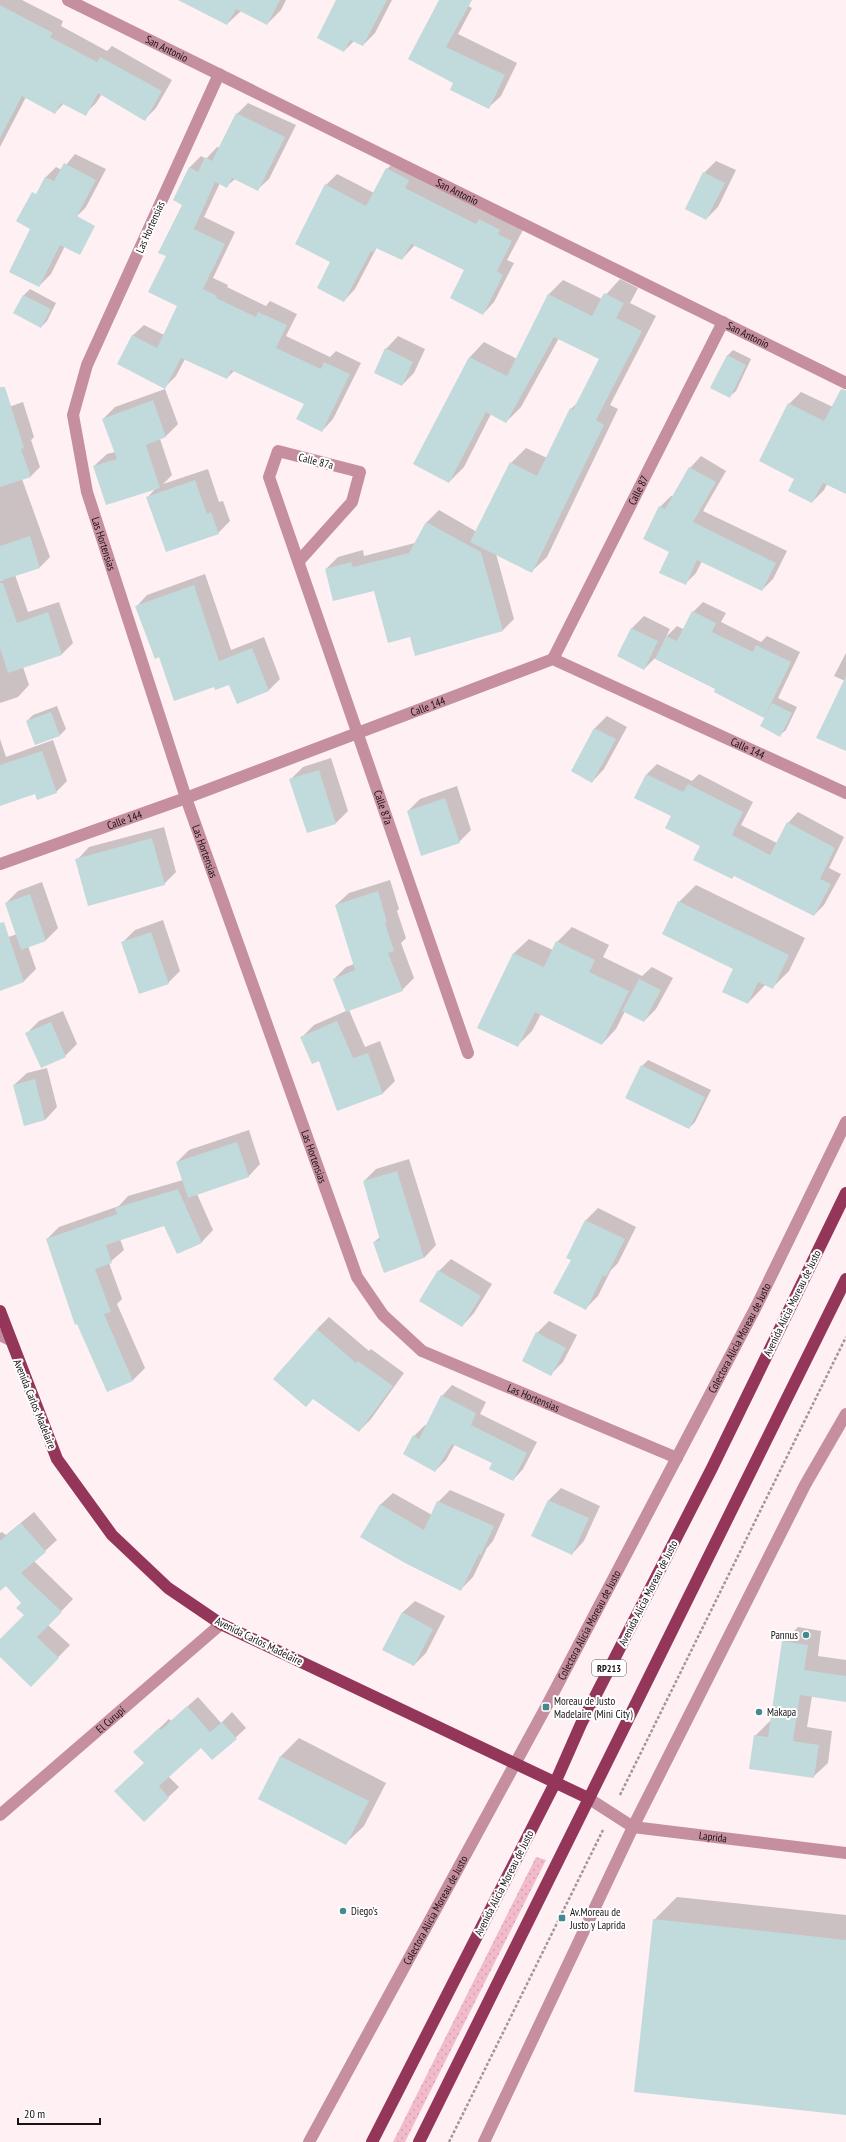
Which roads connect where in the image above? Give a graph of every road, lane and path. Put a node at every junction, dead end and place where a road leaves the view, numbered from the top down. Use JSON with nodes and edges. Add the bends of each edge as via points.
{"nodes":[{"id":1,"x":68,"y":0,"type":"edge"},
{"id":2,"x":219,"y":74,"type":"junction"},
{"id":3,"x":723,"y":322,"type":"junction"},
{"id":4,"x":846,"y":383,"type":"edge"},
{"id":5,"x":299,"y":561,"type":"junction"},
{"id":6,"x":553,"y":659,"type":"junction"},
{"id":7,"x":358,"y":733,"type":"junction"},
{"id":8,"x":846,"y":793,"type":"edge"},
{"id":9,"x":186,"y":798,"type":"junction"},
{"id":10,"x":0,"y":864,"type":"edge"},
{"id":11,"x":468,"y":1053,"type":"dead end"},
{"id":12,"x":846,"y":1122,"type":"edge"},
{"id":13,"x":846,"y":1193,"type":"edge"},
{"id":14,"x":846,"y":1278,"type":"edge"},
{"id":15,"x":0,"y":1311,"type":"edge"},
{"id":16,"x":846,"y":1337,"type":"edge"},
{"id":17,"x":5,"y":1338,"type":"edge"},
{"id":18,"x":846,"y":1414,"type":"edge"},
{"id":19,"x":677,"y":1458,"type":"junction"},
{"id":20,"x":221,"y":1624,"type":"junction"},
{"id":21,"x":515,"y":1763,"type":"junction"},
{"id":22,"x":555,"y":1783,"type":"junction"},
{"id":23,"x":588,"y":1798,"type":"junction"},
{"id":24,"x":611,"y":1813,"type":"junction"},
{"id":25,"x":0,"y":1815,"type":"edge"},
{"id":26,"x":633,"y":1827,"type":"junction"},
{"id":27,"x":846,"y":1853,"type":"edge"},
{"id":28,"x":310,"y":2142,"type":"edge"},
{"id":29,"x":372,"y":2142,"type":"edge"},
{"id":30,"x":419,"y":2142,"type":"edge"},
{"id":31,"x":449,"y":2142,"type":"edge"},
{"id":32,"x":484,"y":2142,"type":"edge"}],
"edges":[{"from":1,"to":2,"type":"street","name":"San Antonio"},
{"from":2,"to":3,"type":"street","name":"San Antonio"},
{"from":2,"to":9,"type":"street","name":"Las Hortensias","via":[[87,365],[73,415],[87,492]]},
{"from":3,"to":4,"type":"street","name":"San Antonio"},
{"from":3,"to":6,"type":"street","name":"Calle 87"},
{"from":5,"to":5,"type":"street","name":"Calle 87a","via":[[352,502],[360,472],[278,451],[270,477]]},
{"from":5,"to":7,"type":"street","name":"Calle 87a"},
{"from":6,"to":7,"type":"street","name":"Calle 144"},
{"from":6,"to":8,"type":"street","name":"Calle 144"},
{"from":7,"to":9,"type":"street","name":"Calle 144"},
{"from":7,"to":11,"type":"street","name":"Calle 87a"},
{"from":9,"to":10,"type":"street","name":"Calle 144"},
{"from":9,"to":19,"type":"street","name":"Las Hortensias","via":[[357,1277],[382,1316],[422,1351]]},
{"from":12,"to":19,"type":"street","name":"Colectora Alicia Moreau de Justo","via":[[757,1305]]},
{"from":13,"to":22,"type":"main road","name":"Avenida Alicia Moreau de Justo","number":"RP213","via":[[715,1461],[581,1724]]},
{"from":14,"to":23,"type":"main road"},
{"from":15,"to":17,"type":"main road","name":"Avenida Carlos Madelaire"},
{"from":16,"to":24,"type":"path"},
{"from":17,"to":20,"type":"main road","name":"Avenida Carlos Madelaire","via":[[57,1459],[112,1535],[168,1588]]},
{"from":18,"to":26,"type":"street","via":[[805,1485]]},
{"from":19,"to":21,"type":"street","name":"Colectora Alicia Moreau de Justo"},
{"from":20,"to":21,"type":"main road","name":"Avenida Carlos Madelaire"},
{"from":20,"to":25,"type":"street","name":"El Curupí"},
{"from":21,"to":22,"type":"main road","name":"Avenida Carlos Madelaire"},
{"from":21,"to":28,"type":"street","name":"Colectora Alicia Moreau de Justo"},
{"from":22,"to":23,"type":"main road","name":"Avenida Carlos Madelaire"},
{"from":22,"to":29,"type":"main road","name":"Avenida Alicia Moreau de Justo","number":"RP213"},
{"from":23,"to":24,"type":"street","name":"Laprida"},
{"from":23,"to":30,"type":"main road"},
{"from":24,"to":26,"type":"street","name":"Laprida"},
{"from":24,"to":31,"type":"path"},
{"from":26,"to":27,"type":"street","name":"Laprida"},
{"from":26,"to":32,"type":"street"}]}
